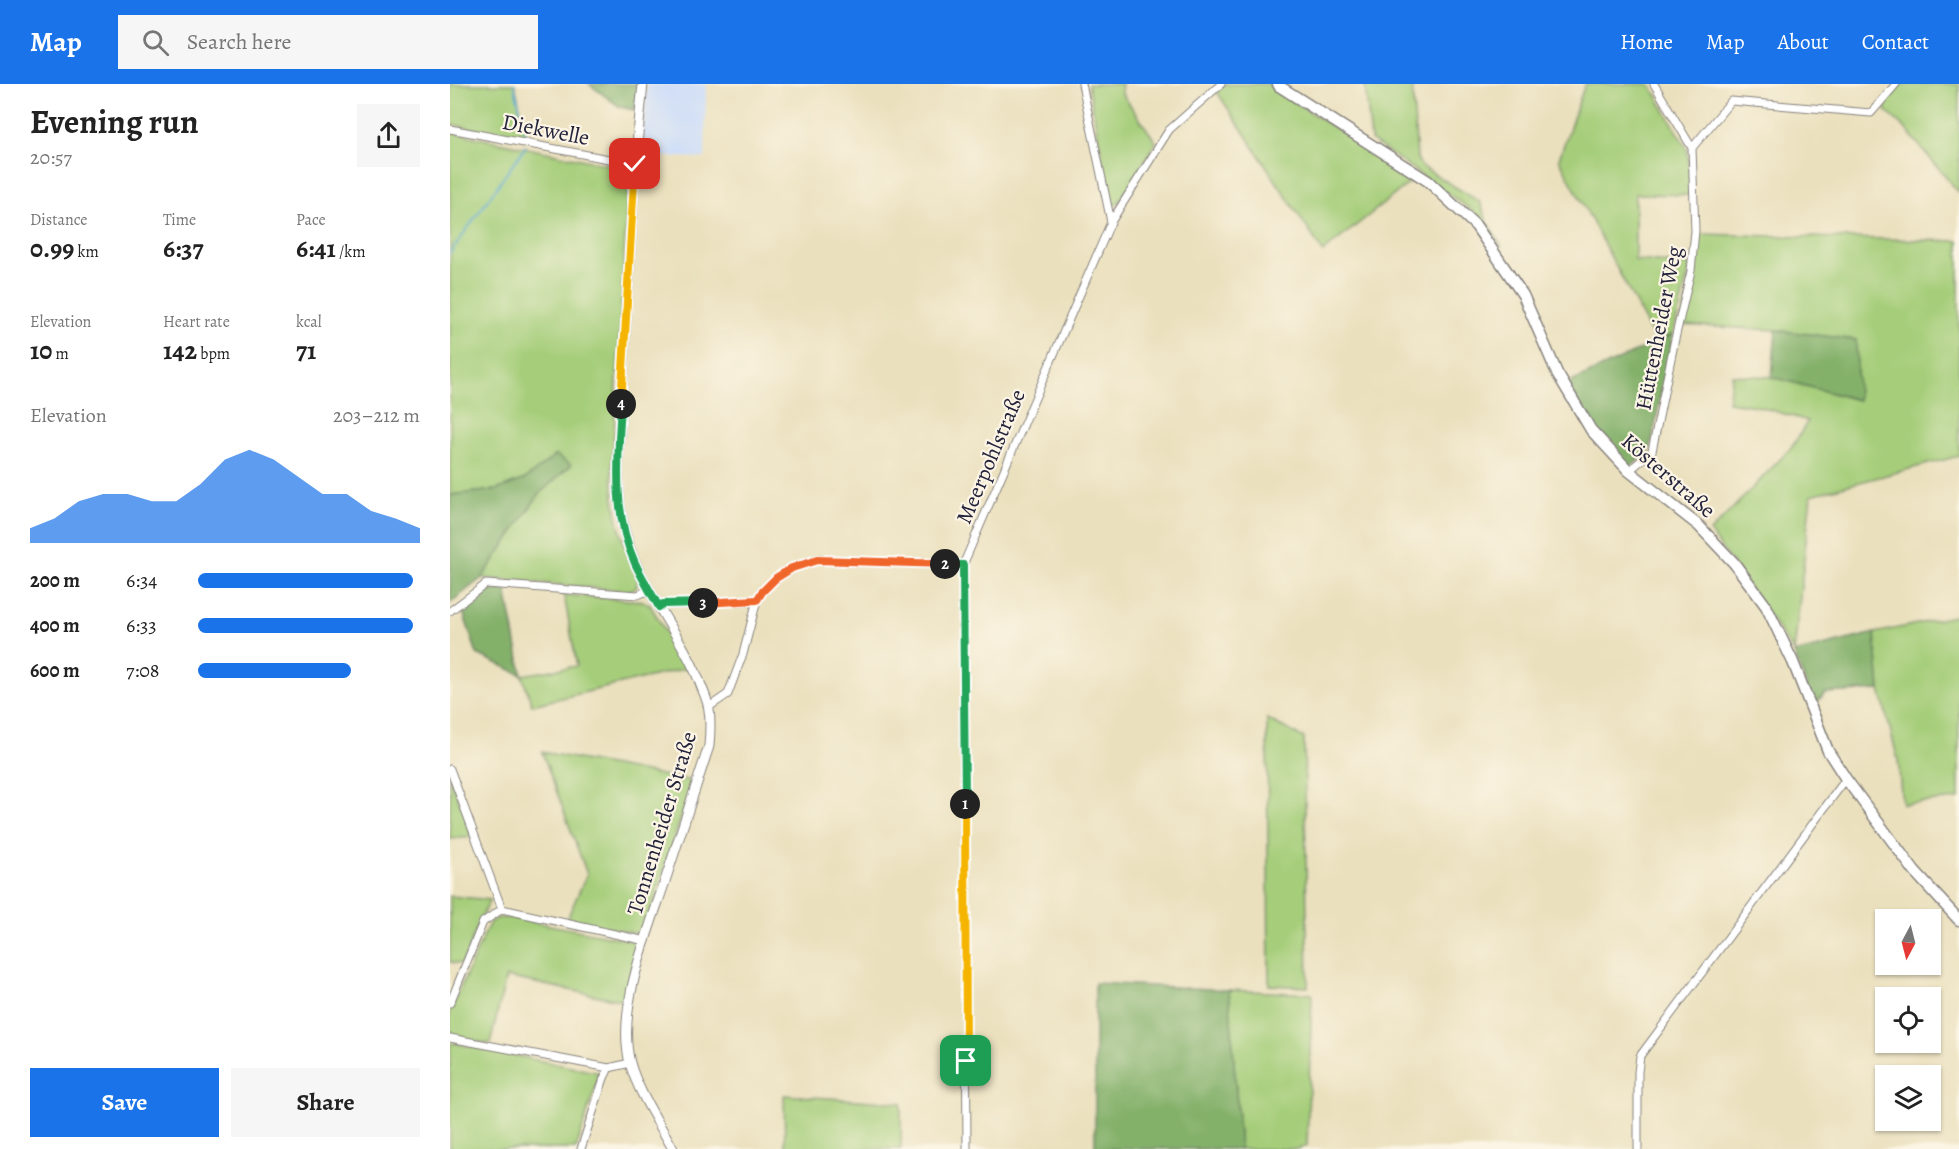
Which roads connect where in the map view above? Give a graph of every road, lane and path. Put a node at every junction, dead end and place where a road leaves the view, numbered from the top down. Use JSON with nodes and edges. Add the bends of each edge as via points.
{"nodes":[{"id":1,"x":642,"y":84,"type":"edge"},
{"id":2,"x":1082,"y":84,"type":"edge"},
{"id":3,"x":1221,"y":84,"type":"edge"},
{"id":4,"x":1278,"y":84,"type":"edge"},
{"id":5,"x":1654,"y":84,"type":"edge"},
{"id":6,"x":1896,"y":84,"type":"edge"},
{"id":7,"x":450,"y":129,"type":"edge"},
{"id":8,"x":1692,"y":148,"type":"junction"},
{"id":9,"x":635,"y":164,"type":"junction"},
{"id":10,"x":1111,"y":222,"type":"junction"},
{"id":11,"x":1629,"y":471,"type":"junction"},
{"id":12,"x":963,"y":565,"type":"junction"},
{"id":13,"x":649,"y":590,"type":"junction"},
{"id":14,"x":757,"y":600,"type":"junction"},
{"id":15,"x":659,"y":607,"type":"junction"},
{"id":16,"x":450,"y":611,"type":"edge"},
{"id":17,"x":709,"y":707,"type":"junction"},
{"id":18,"x":450,"y":769,"type":"edge"},
{"id":19,"x":1846,"y":779,"type":"junction"},
{"id":20,"x":502,"y":909,"type":"junction"},
{"id":21,"x":1959,"y":920,"type":"edge"},
{"id":22,"x":646,"y":941,"type":"junction"},
{"id":23,"x":450,"y":1003,"type":"edge"},
{"id":24,"x":450,"y":1038,"type":"edge"},
{"id":25,"x":630,"y":1063,"type":"junction"},
{"id":26,"x":609,"y":1068,"type":"junction"},
{"id":27,"x":581,"y":1149,"type":"edge"},
{"id":28,"x":673,"y":1149,"type":"edge"},
{"id":29,"x":967,"y":1149,"type":"edge"},
{"id":30,"x":1638,"y":1149,"type":"edge"}],
"edges":[{"from":1,"to":9,"type":"street","name":"Tonnenheider Straße"},
{"from":2,"to":10,"type":"street"},
{"from":3,"to":10,"type":"street","name":"Meerpohlstraße","via":[[1169,130]]},
{"from":4,"to":11,"type":"main road","name":"Kösterstraße","via":[[1428,182],[1476,226],[1523,295],[1557,373],[1591,430]]},
{"from":5,"to":8,"type":"street","name":"Hüttenheider Weg"},
{"from":6,"to":8,"type":"street","via":[[1871,113],[1731,101]]},
{"from":7,"to":9,"type":"street","name":"Diekwelle"},
{"from":8,"to":11,"type":"street","name":"Hüttenheider Weg","via":[[1695,231],[1691,271],[1652,451]]},
{"from":9,"to":13,"type":"street","name":"Tonnenheider Straße","via":[[617,471],[626,538]]},
{"from":10,"to":12,"type":"street","name":"Meerpohlstraße"},
{"from":11,"to":19,"type":"main road","name":"Kösterstraße","via":[[1699,526],[1734,563],[1766,606],[1828,751]]},
{"from":12,"to":14,"type":"street","via":[[817,560],[776,578]]},
{"from":12,"to":29,"type":"street","name":"Meerpohlstraße"},
{"from":13,"to":15,"type":"street","name":"Tonnenheider Straße"},
{"from":13,"to":16,"type":"street","via":[[638,595],[486,584]]},
{"from":14,"to":15,"type":"street"},
{"from":14,"to":17,"type":"street","via":[[728,694]]},
{"from":15,"to":17,"type":"street","name":"Tonnenheider Straße","via":[[695,667]]},
{"from":17,"to":22,"type":"street","name":"Tonnenheider Straße","via":[[709,746]]},
{"from":18,"to":20,"type":"street"},
{"from":19,"to":21,"type":"main road","name":"Kösterstraße","via":[[1916,872]]},
{"from":19,"to":30,"type":"street","via":[[1640,1056]]},
{"from":20,"to":22,"type":"street"},
{"from":20,"to":23,"type":"street","via":[[483,922]]},
{"from":22,"to":25,"type":"street","name":"Tonnenheider Straße","via":[[629,1000]]},
{"from":24,"to":26,"type":"street"},
{"from":25,"to":26,"type":"street"},
{"from":25,"to":28,"type":"street","name":"Tonnenheider Straße"},
{"from":26,"to":27,"type":"street"}]}
